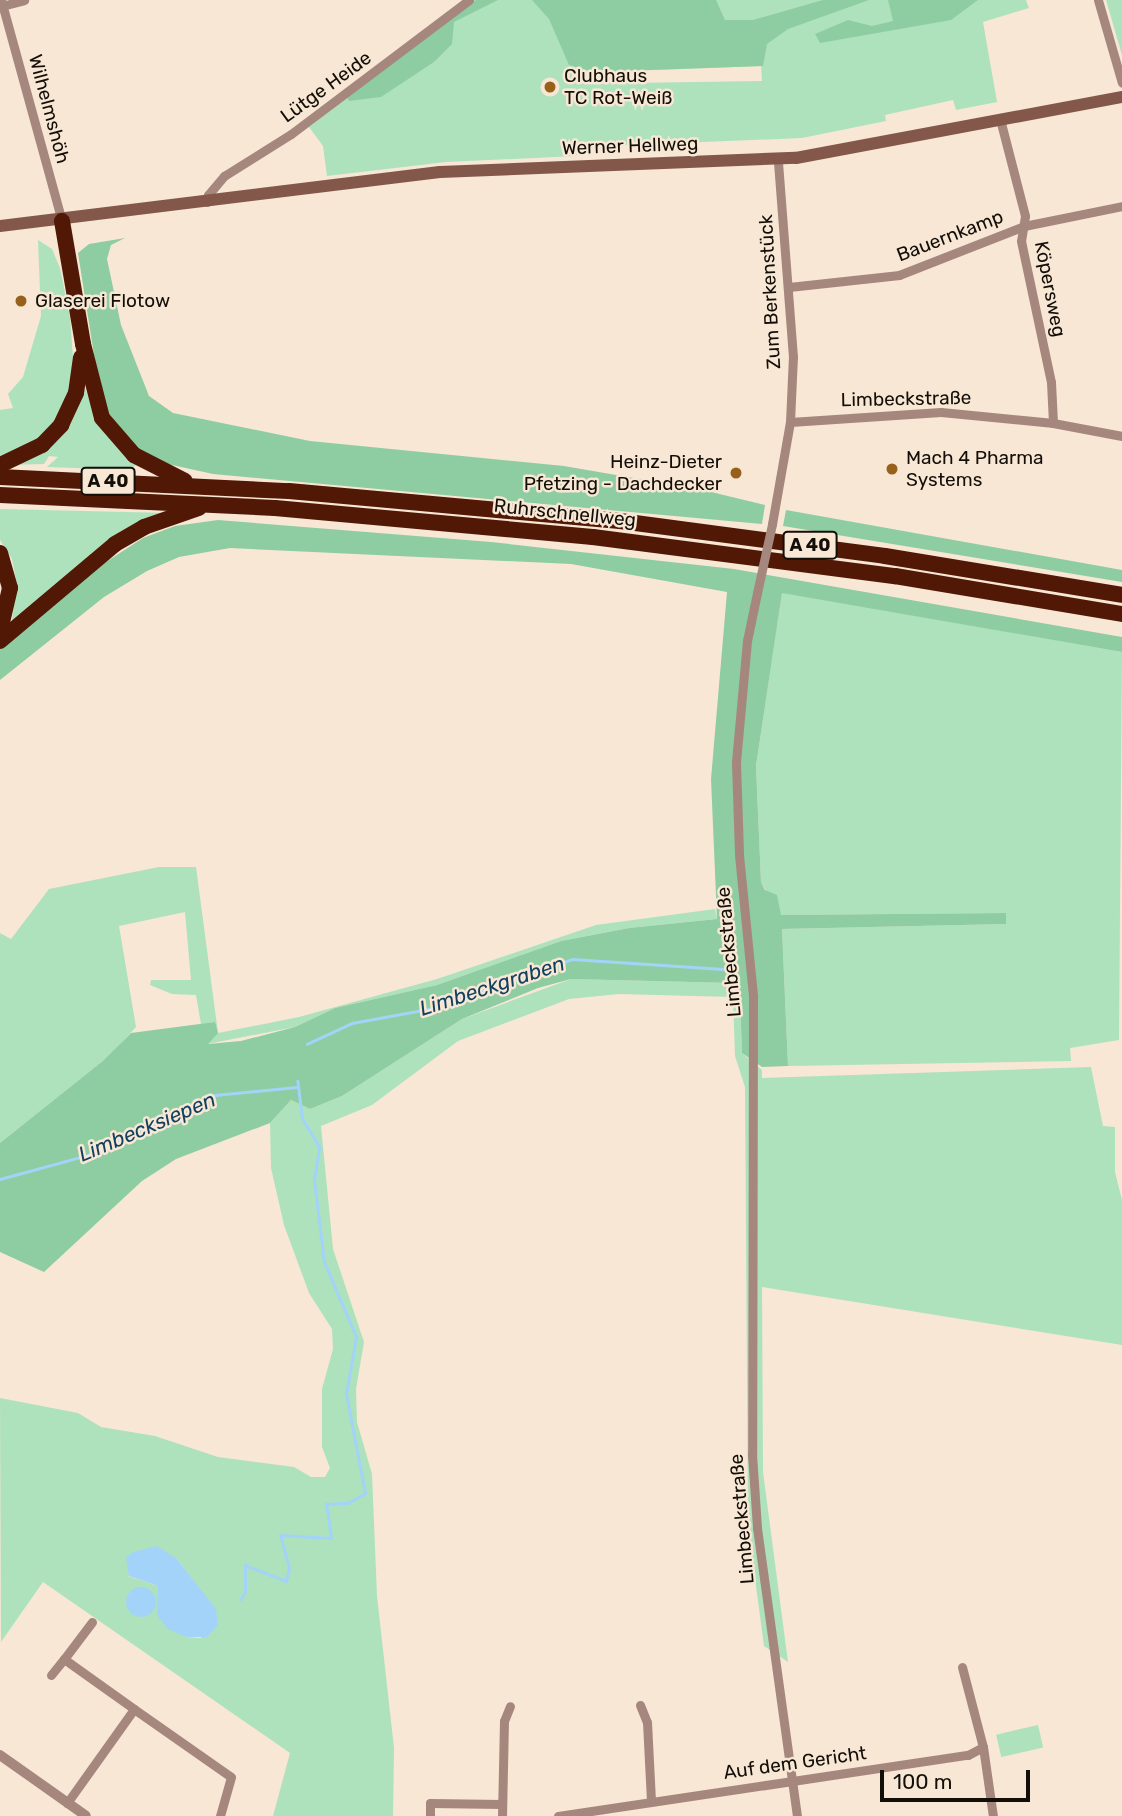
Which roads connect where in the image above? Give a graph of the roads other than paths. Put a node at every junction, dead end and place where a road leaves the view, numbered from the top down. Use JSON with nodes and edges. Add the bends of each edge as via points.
{"nodes":[{"id":1,"x":24,"y":0,"type":"edge"},
{"id":2,"x":470,"y":0,"type":"edge"},
{"id":3,"x":1098,"y":0,"type":"edge"},
{"id":4,"x":2,"y":3,"type":"edge"},
{"id":5,"x":1122,"y":83,"type":"edge"},
{"id":6,"x":1122,"y":97,"type":"edge"},
{"id":7,"x":1001,"y":123,"type":"junction"},
{"id":8,"x":778,"y":160,"type":"junction"},
{"id":9,"x":207,"y":202,"type":"junction"},
{"id":10,"x":1122,"y":206,"type":"edge"},
{"id":11,"x":62,"y":221,"type":"junction"},
{"id":12,"x":0,"y":226,"type":"edge"},
{"id":13,"x":1024,"y":226,"type":"junction"},
{"id":14,"x":789,"y":287,"type":"junction"},
{"id":15,"x":83,"y":344,"type":"junction"},
{"id":16,"x":790,"y":422,"type":"junction"},
{"id":17,"x":1053,"y":423,"type":"junction"},
{"id":18,"x":1122,"y":436,"type":"edge"},
{"id":19,"x":0,"y":465,"type":"edge"},
{"id":20,"x":0,"y":477,"type":"edge"},
{"id":21,"x":215,"y":486,"type":"junction"},
{"id":22,"x":0,"y":495,"type":"edge"},
{"id":23,"x":236,"y":506,"type":"junction"},
{"id":24,"x":0,"y":553,"type":"edge"},
{"id":25,"x":1122,"y":595,"type":"edge"},
{"id":26,"x":1122,"y":614,"type":"edge"},
{"id":27,"x":0,"y":631,"type":"edge"},
{"id":28,"x":0,"y":641,"type":"edge"},
{"id":29,"x":92,"y":1622,"type":"dead end"},
{"id":30,"x":64,"y":1659,"type":"junction"},
{"id":31,"x":962,"y":1667,"type":"dead end"},
{"id":32,"x":51,"y":1675,"type":"dead end"},
{"id":33,"x":640,"y":1705,"type":"dead end"},
{"id":34,"x":510,"y":1706,"type":"dead end"},
{"id":35,"x":134,"y":1709,"type":"junction"},
{"id":36,"x":983,"y":1747,"type":"junction"},
{"id":37,"x":0,"y":1755,"type":"edge"},
{"id":38,"x":792,"y":1781,"type":"junction"},
{"id":39,"x":651,"y":1800,"type":"junction"},
{"id":40,"x":67,"y":1802,"type":"junction"},
{"id":41,"x":502,"y":1804,"type":"junction"},
{"id":42,"x":86,"y":1816,"type":"edge"},
{"id":43,"x":220,"y":1816,"type":"edge"},
{"id":44,"x":430,"y":1816,"type":"edge"},
{"id":45,"x":502,"y":1816,"type":"edge"},
{"id":46,"x":558,"y":1816,"type":"edge"},
{"id":47,"x":797,"y":1816,"type":"edge"},
{"id":48,"x":993,"y":1816,"type":"edge"}],
"edges":[{"from":1,"to":4,"type":"street","name":"Wilhelmshöh"},
{"from":2,"to":9,"type":"street","name":"Lütge Heide","via":[[291,134],[224,176]]},
{"from":3,"to":5,"type":"street"},
{"from":4,"to":11,"type":"street","name":"Wilhelmshöh"},
{"from":6,"to":7,"type":"main road","name":"Werner Hellweg"},
{"from":7,"to":8,"type":"main road","name":"Werner Hellweg"},
{"from":7,"to":13,"type":"street","name":"Köpersweg"},
{"from":8,"to":9,"type":"main road","name":"Werner Hellweg","via":[[440,172]]},
{"from":8,"to":14,"type":"street","name":"Zum Berkenstück"},
{"from":9,"to":11,"type":"main road","name":"Werner Hellweg"},
{"from":10,"to":13,"type":"street","name":"Bauernkamp"},
{"from":11,"to":12,"type":"main road","name":"Werner Hellweg"},
{"from":11,"to":15,"type":"highway"},
{"from":13,"to":14,"type":"street","name":"Bauernkamp","via":[[899,275]]},
{"from":13,"to":17,"type":"street","name":"Köpersweg","via":[[1021,241],[1051,382]]},
{"from":14,"to":16,"type":"street","name":"Zum Berkenstück"},
{"from":15,"to":19,"type":"highway","via":[[76,393],[61,425],[42,445]]},
{"from":15,"to":21,"type":"highway","via":[[97,408],[122,445],[163,472]]},
{"from":16,"to":17,"type":"street","name":"Limbeckstraße","via":[[941,412]]},
{"from":16,"to":38,"type":"street","name":"Limbeckstraße","bridge":true,"via":[[747,641],[736,763],[738,855],[752,996],[752,1454],[757,1528]]},
{"from":17,"to":18,"type":"street","name":"Limbeckstraße"},
{"from":20,"to":21,"type":"highway","name":"Ruhrschnellweg","number":"A 40"},
{"from":21,"to":25,"type":"highway","name":"Ruhrschnellweg","number":"A 40","via":[[702,530]]},
{"from":22,"to":23,"type":"highway","name":"Ruhrschnellweg","number":"A 40"},
{"from":23,"to":26,"type":"highway","name":"Ruhrschnellweg","number":"A 40","via":[[668,545]]},
{"from":23,"to":28,"type":"highway","via":[[180,513],[129,536]]},
{"from":24,"to":27,"type":"highway","via":[[10,588]]},
{"from":29,"to":30,"type":"street"},
{"from":30,"to":32,"type":"street"},
{"from":30,"to":35,"type":"street"},
{"from":31,"to":36,"type":"street"},
{"from":33,"to":39,"type":"street","via":[[647,1722]]},
{"from":34,"to":41,"type":"street","via":[[504,1721]]},
{"from":35,"to":40,"type":"street"},
{"from":35,"to":43,"type":"street","via":[[231,1777]]},
{"from":36,"to":38,"type":"street","name":"Auf dem Gericht","via":[[968,1755]]},
{"from":36,"to":48,"type":"street"},
{"from":37,"to":40,"type":"street"},
{"from":38,"to":39,"type":"street","name":"Auf dem Gericht"},
{"from":38,"to":47,"type":"street","name":"Limbeckstraße"},
{"from":39,"to":46,"type":"street","name":"Auf dem Gericht"},
{"from":40,"to":42,"type":"street"},
{"from":41,"to":44,"type":"street","via":[[430,1803]]},
{"from":41,"to":45,"type":"street"}]}
